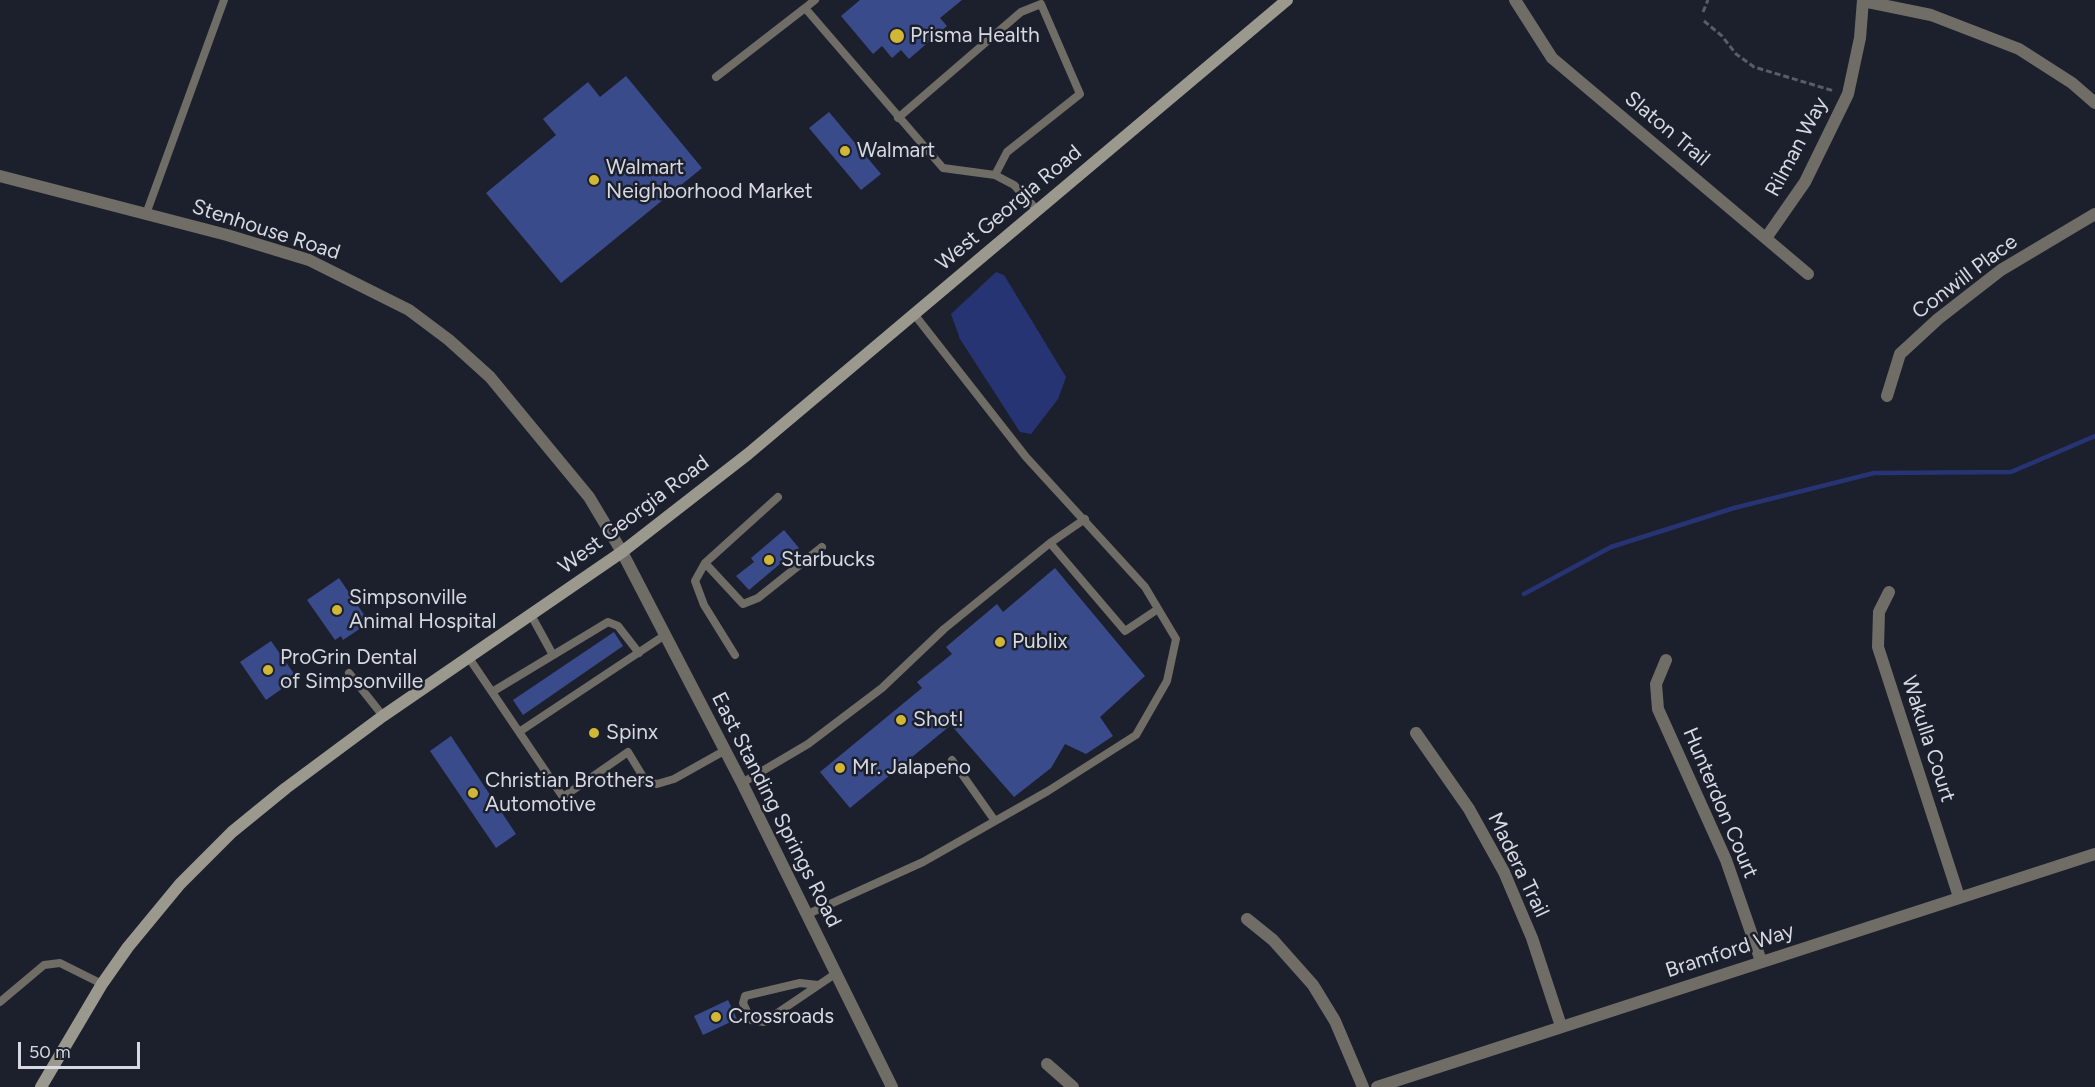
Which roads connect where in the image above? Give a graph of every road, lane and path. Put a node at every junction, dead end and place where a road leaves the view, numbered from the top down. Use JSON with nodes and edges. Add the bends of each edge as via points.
{"nodes":[{"id":1,"x":224,"y":0,"type":"edge"},
{"id":2,"x":815,"y":0,"type":"edge"},
{"id":3,"x":1287,"y":0,"type":"edge"},
{"id":4,"x":1516,"y":0,"type":"edge"},
{"id":5,"x":1708,"y":0,"type":"edge"},
{"id":6,"x":1863,"y":1,"type":"edge"},
{"id":7,"x":805,"y":8,"type":"junction"},
{"id":8,"x":1703,"y":12,"type":"dead end"},
{"id":9,"x":1704,"y":21,"type":"dead end"},
{"id":10,"x":717,"y":77,"type":"dead end"},
{"id":11,"x":1848,"y":94,"type":"junction"},
{"id":12,"x":2095,"y":103,"type":"edge"},
{"id":13,"x":898,"y":118,"type":"junction"},
{"id":14,"x":995,"y":175,"type":"junction"},
{"id":15,"x":0,"y":176,"type":"edge"},
{"id":16,"x":1037,"y":210,"type":"junction"},
{"id":17,"x":146,"y":214,"type":"junction"},
{"id":18,"x":2095,"y":214,"type":"edge"},
{"id":19,"x":1766,"y":238,"type":"junction"},
{"id":20,"x":1809,"y":274,"type":"dead end"},
{"id":21,"x":914,"y":314,"type":"junction"},
{"id":22,"x":1887,"y":396,"type":"dead end"},
{"id":23,"x":778,"y":497,"type":"dead end"},
{"id":24,"x":1085,"y":519,"type":"junction"},
{"id":25,"x":1050,"y":543,"type":"junction"},
{"id":26,"x":822,"y":547,"type":"dead end"},
{"id":27,"x":622,"y":552,"type":"junction"},
{"id":28,"x":705,"y":563,"type":"junction"},
{"id":29,"x":1889,"y":592,"type":"dead end"},
{"id":30,"x":1158,"y":609,"type":"junction"},
{"id":31,"x":531,"y":615,"type":"junction"},
{"id":32,"x":665,"y":635,"type":"junction"},
{"id":33,"x":639,"y":653,"type":"junction"},
{"id":34,"x":553,"y":655,"type":"junction"},
{"id":35,"x":735,"y":655,"type":"dead end"},
{"id":36,"x":469,"y":658,"type":"junction"},
{"id":37,"x":1666,"y":660,"type":"dead end"},
{"id":38,"x":349,"y":673,"type":"dead end"},
{"id":39,"x":492,"y":692,"type":"junction"},
{"id":40,"x":383,"y":716,"type":"junction"},
{"id":41,"x":519,"y":732,"type":"junction"},
{"id":42,"x":1416,"y":734,"type":"dead end"},
{"id":43,"x":724,"y":751,"type":"junction"},
{"id":44,"x":952,"y":760,"type":"dead end"},
{"id":45,"x":742,"y":783,"type":"junction"},
{"id":46,"x":995,"y":821,"type":"junction"},
{"id":47,"x":2095,"y":854,"type":"edge"},
{"id":48,"x":1959,"y":897,"type":"junction"},
{"id":49,"x":808,"y":914,"type":"junction"},
{"id":50,"x":1247,"y":919,"type":"dead end"},
{"id":51,"x":1761,"y":961,"type":"junction"},
{"id":52,"x":836,"y":974,"type":"junction"},
{"id":53,"x":102,"y":984,"type":"junction"},
{"id":54,"x":818,"y":986,"type":"junction"},
{"id":55,"x":0,"y":1002,"type":"edge"},
{"id":56,"x":1562,"y":1026,"type":"junction"},
{"id":57,"x":1047,"y":1064,"type":"dead end"},
{"id":58,"x":41,"y":1087,"type":"edge"},
{"id":59,"x":892,"y":1087,"type":"edge"},
{"id":60,"x":1073,"y":1087,"type":"edge"},
{"id":61,"x":1363,"y":1087,"type":"edge"},
{"id":62,"x":1377,"y":1087,"type":"edge"}],
"edges":[{"from":1,"to":17,"type":"lane"},
{"from":2,"to":7,"type":"lane"},
{"from":3,"to":16,"type":"main road","name":"West Georgia Road"},
{"from":4,"to":19,"type":"street","name":"Slaton Trail","via":[[1552,58]]},
{"from":5,"to":8,"type":"path"},
{"from":6,"to":11,"type":"street","name":"Rilman Way"},
{"from":6,"to":12,"type":"street","via":[[1931,15],[2019,49],[2073,83]]},
{"from":7,"to":10,"type":"lane"},
{"from":7,"to":13,"type":"lane"},
{"from":9,"to":11,"type":"path","via":[[1754,67]]},
{"from":11,"to":19,"type":"street","name":"Rilman Way","via":[[1805,182]]},
{"from":13,"to":14,"type":"lane","via":[[943,168]]},
{"from":13,"to":14,"type":"lane","via":[[1021,12],[1041,4],[1080,94],[1007,152]]},
{"from":14,"to":16,"type":"lane","via":[[1014,184]]},
{"from":15,"to":17,"type":"street","name":"Stenhouse Road"},
{"from":16,"to":21,"type":"main road","name":"West Georgia Road"},
{"from":17,"to":27,"type":"street","name":"Stenhouse Road","via":[[309,260],[409,310],[449,340],[497,385],[589,497]]},
{"from":18,"to":22,"type":"street","name":"Conwill Place","via":[[2001,270],[1938,319],[1900,354]]},
{"from":19,"to":20,"type":"street","name":"Slaton Trail"},
{"from":21,"to":24,"type":"lane","via":[[1026,457]]},
{"from":21,"to":27,"type":"main road","name":"West Georgia Road","via":[[748,454]]},
{"from":23,"to":28,"type":"lane"},
{"from":24,"to":25,"type":"lane"},
{"from":24,"to":30,"type":"lane","via":[[1145,587]]},
{"from":25,"to":30,"type":"lane","via":[[1125,631]]},
{"from":25,"to":45,"type":"lane","via":[[944,629],[882,688],[808,744]]},
{"from":26,"to":28,"type":"lane","via":[[758,598],[743,604]]},
{"from":27,"to":31,"type":"main road","name":"West Georgia Road"},
{"from":27,"to":32,"type":"street","name":"East Standing Springs Road"},
{"from":28,"to":35,"type":"lane","via":[[695,581],[704,604]]},
{"from":29,"to":48,"type":"street","name":"Wakulla Court","via":[[1879,612],[1878,647]]},
{"from":30,"to":46,"type":"lane","via":[[1176,639],[1167,681],[1136,735]]},
{"from":31,"to":34,"type":"lane"},
{"from":31,"to":36,"type":"main road","name":"West Georgia Road"},
{"from":32,"to":33,"type":"lane"},
{"from":32,"to":43,"type":"street","name":"East Standing Springs Road"},
{"from":33,"to":34,"type":"lane","via":[[618,626],[608,622]]},
{"from":33,"to":41,"type":"lane"},
{"from":34,"to":39,"type":"lane"},
{"from":36,"to":39,"type":"lane"},
{"from":36,"to":40,"type":"main road","name":"West Georgia Road"},
{"from":37,"to":51,"type":"street","name":"Hunterdon Court","via":[[1656,684],[1658,709],[1726,860]]},
{"from":38,"to":40,"type":"lane"},
{"from":39,"to":41,"type":"lane"},
{"from":40,"to":53,"type":"main road","name":"West Georgia Road","via":[[285,788],[208,854],[154,915]]},
{"from":41,"to":43,"type":"lane","via":[[563,797],[628,752],[645,780],[657,784],[674,779]]},
{"from":42,"to":56,"type":"street","name":"Madera Trail","via":[[1469,809],[1504,872]]},
{"from":43,"to":45,"type":"street","name":"East Standing Springs Road"},
{"from":44,"to":46,"type":"lane"},
{"from":45,"to":49,"type":"street","name":"East Standing Springs Road"},
{"from":46,"to":49,"type":"lane","via":[[923,862]]},
{"from":47,"to":48,"type":"street","name":"Bramford Way"},
{"from":48,"to":51,"type":"street","name":"Bramford Way"},
{"from":49,"to":52,"type":"street","name":"East Standing Springs Road"},
{"from":50,"to":61,"type":"street","via":[[1273,940],[1312,985],[1335,1021]]},
{"from":51,"to":56,"type":"street","name":"Bramford Way"},
{"from":52,"to":54,"type":"lane"},
{"from":52,"to":59,"type":"street","name":"East Standing Springs Road"},
{"from":53,"to":55,"type":"lane","via":[[60,963],[44,965]]},
{"from":53,"to":58,"type":"main road","name":"West Georgia Road"},
{"from":54,"to":54,"type":"lane","via":[[764,1022],[751,1020],[743,1003],[745,996],[800,983]]},
{"from":56,"to":62,"type":"street","name":"Bramford Way"},
{"from":57,"to":60,"type":"street"}]}
